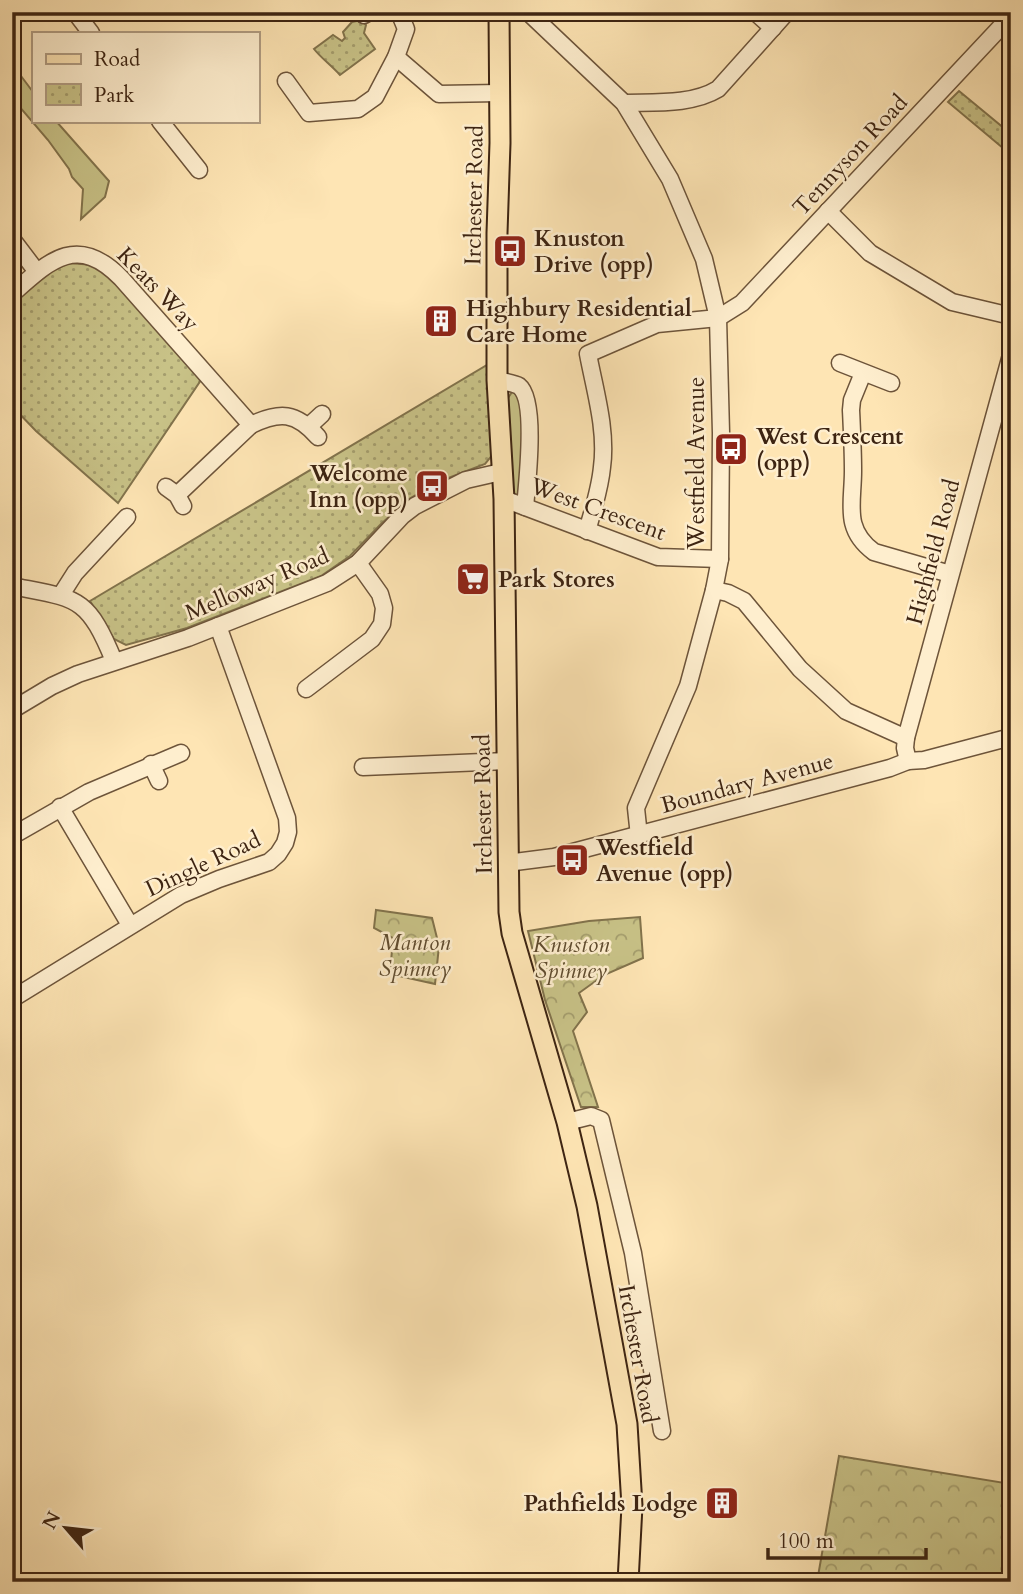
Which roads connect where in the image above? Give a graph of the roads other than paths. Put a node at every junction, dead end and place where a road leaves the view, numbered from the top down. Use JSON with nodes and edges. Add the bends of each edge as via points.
{"nodes":[{"id":1,"x":75,"y":12,"type":"edge"},
{"id":2,"x":399,"y":12,"type":"edge"},
{"id":3,"x":499,"y":12,"type":"edge"},
{"id":4,"x":528,"y":12,"type":"edge"},
{"id":5,"x":755,"y":12,"type":"edge"},
{"id":6,"x":787,"y":12,"type":"edge"},
{"id":7,"x":1011,"y":16,"type":"edge"},
{"id":8,"x":773,"y":28,"type":"junction"},
{"id":9,"x":90,"y":32,"type":"edge"},
{"id":10,"x":396,"y":57,"type":"junction"},
{"id":11,"x":286,"y":81,"type":"dead end"},
{"id":12,"x":499,"y":93,"type":"junction"},
{"id":13,"x":624,"y":103,"type":"junction"},
{"id":14,"x":161,"y":122,"type":"edge"},
{"id":15,"x":198,"y":170,"type":"dead end"},
{"id":16,"x":828,"y":211,"type":"junction"},
{"id":17,"x":12,"y":239,"type":"edge"},
{"id":18,"x":37,"y":272,"type":"junction"},
{"id":19,"x":12,"y":294,"type":"edge"},
{"id":20,"x":1011,"y":316,"type":"edge"},
{"id":21,"x":718,"y":318,"type":"junction"},
{"id":22,"x":1011,"y":355,"type":"edge"},
{"id":23,"x":840,"y":363,"type":"dead end"},
{"id":24,"x":863,"y":373,"type":"junction"},
{"id":25,"x":498,"y":380,"type":"junction"},
{"id":26,"x":891,"y":383,"type":"dead end"},
{"id":27,"x":323,"y":414,"type":"dead end"},
{"id":28,"x":251,"y":425,"type":"junction"},
{"id":29,"x":501,"y":472,"type":"junction"},
{"id":30,"x":176,"y":496,"type":"dead end"},
{"id":31,"x":504,"y":499,"type":"junction"},
{"id":32,"x":525,"y":507,"type":"junction"},
{"id":33,"x":127,"y":517,"type":"dead end"},
{"id":34,"x":587,"y":531,"type":"junction"},
{"id":35,"x":720,"y":559,"type":"junction"},
{"id":36,"x":358,"y":563,"type":"junction"},
{"id":37,"x":950,"y":574,"type":"junction"},
{"id":38,"x":12,"y":586,"type":"edge"},
{"id":39,"x":714,"y":590,"type":"junction"},
{"id":40,"x":61,"y":595,"type":"junction"},
{"id":41,"x":218,"y":626,"type":"junction"},
{"id":42,"x":114,"y":661,"type":"junction"},
{"id":43,"x":306,"y":689,"type":"dead end"},
{"id":44,"x":12,"y":710,"type":"edge"},
{"id":45,"x":906,"y":738,"type":"junction"},
{"id":46,"x":1004,"y":739,"type":"edge"},
{"id":47,"x":181,"y":753,"type":"dead end"},
{"id":48,"x":507,"y":761,"type":"junction"},
{"id":49,"x":908,"y":761,"type":"junction"},
{"id":50,"x":151,"y":764,"type":"junction"},
{"id":51,"x":363,"y":767,"type":"dead end"},
{"id":52,"x":159,"y":781,"type":"dead end"},
{"id":53,"x":60,"y":807,"type":"junction"},
{"id":54,"x":12,"y":836,"type":"edge"},
{"id":55,"x":639,"y":836,"type":"junction"},
{"id":56,"x":507,"y":863,"type":"junction"},
{"id":57,"x":130,"y":925,"type":"junction"},
{"id":58,"x":12,"y":999,"type":"edge"},
{"id":59,"x":567,"y":1122,"type":"junction"},
{"id":60,"x":662,"y":1431,"type":"dead end"},
{"id":61,"x":628,"y":1582,"type":"edge"}],
"edges":[{"from":1,"to":9,"type":"street"},
{"from":2,"to":10,"type":"street","via":[[406,29]]},
{"from":3,"to":12,"type":"main road","name":"Irchester Road"},
{"from":4,"to":13,"type":"street","name":"Westfield Avenue"},
{"from":5,"to":8,"type":"street"},
{"from":6,"to":8,"type":"street"},
{"from":7,"to":16,"type":"street","name":"Tennyson Road"},
{"from":8,"to":13,"type":"street","via":[[709,94]]},
{"from":10,"to":11,"type":"street","via":[[375,97],[358,109],[309,113]]},
{"from":10,"to":12,"type":"street","via":[[439,94]]},
{"from":12,"to":25,"type":"main road","name":"Irchester Road"},
{"from":13,"to":21,"type":"street","name":"Westfield Avenue","via":[[670,179],[705,259]]},
{"from":14,"to":15,"type":"street"},
{"from":16,"to":20,"type":"street","via":[[870,253],[952,302]]},
{"from":16,"to":21,"type":"street","name":"Tennyson Road","via":[[742,303]]},
{"from":17,"to":18,"type":"street"},
{"from":18,"to":19,"type":"street","name":"Keats Way"},
{"from":18,"to":28,"type":"street","name":"Keats Way","via":[[72,255],[99,260],[112,268]]},
{"from":21,"to":34,"type":"street","via":[[657,324],[587,354],[602,426],[603,465]]},
{"from":21,"to":35,"type":"street","name":"Westfield Avenue"},
{"from":22,"to":37,"type":"street","name":"Highfield Road"},
{"from":23,"to":24,"type":"street"},
{"from":24,"to":26,"type":"street"},
{"from":24,"to":37,"type":"street","via":[[851,410],[853,526],[874,552]]},
{"from":25,"to":29,"type":"main road","name":"Irchester Road"},
{"from":25,"to":32,"type":"street","via":[[518,385],[528,415]]},
{"from":27,"to":28,"type":"street","via":[[314,432],[295,418],[277,415]]},
{"from":28,"to":30,"type":"street"},
{"from":29,"to":31,"type":"main road","name":"Irchester Road"},
{"from":29,"to":36,"type":"street","name":"Melloway Road","via":[[466,480],[415,506]]},
{"from":31,"to":32,"type":"street","name":"West Crescent"},
{"from":31,"to":48,"type":"main road","name":"Irchester Road"},
{"from":32,"to":34,"type":"street","name":"West Crescent"},
{"from":33,"to":40,"type":"street","via":[[75,573]]},
{"from":34,"to":35,"type":"street","name":"West Crescent","via":[[664,558]]},
{"from":35,"to":39,"type":"street","name":"Westfield Avenue"},
{"from":36,"to":41,"type":"street","name":"Melloway Road","via":[[327,583]]},
{"from":36,"to":43,"type":"street","via":[[380,594],[382,624],[372,639],[328,662]]},
{"from":37,"to":45,"type":"street","name":"Highfield Road"},
{"from":38,"to":40,"type":"street"},
{"from":39,"to":45,"type":"street","via":[[744,601],[800,669],[846,711]]},
{"from":39,"to":55,"type":"street","name":"Westfield Avenue","via":[[688,686],[638,801]]},
{"from":40,"to":42,"type":"street","via":[[91,616]]},
{"from":41,"to":42,"type":"street","name":"Melloway Road"},
{"from":41,"to":57,"type":"street","name":"Dingle Road","via":[[278,790],[287,818],[287,838],[269,862],[181,895]]},
{"from":42,"to":44,"type":"street","name":"Melloway Road","via":[[59,683]]},
{"from":45,"to":49,"type":"street","name":"Highfield Road"},
{"from":46,"to":49,"type":"street","name":"Boundary Avenue"},
{"from":47,"to":50,"type":"street"},
{"from":48,"to":51,"type":"street"},
{"from":48,"to":56,"type":"main road","name":"Irchester Road"},
{"from":49,"to":55,"type":"street","name":"Boundary Avenue"},
{"from":50,"to":52,"type":"street"},
{"from":50,"to":53,"type":"street"},
{"from":53,"to":54,"type":"street"},
{"from":53,"to":57,"type":"street"},
{"from":55,"to":56,"type":"street","name":"Boundary Avenue","via":[[554,857]]},
{"from":56,"to":59,"type":"main road","name":"Irchester Road","via":[[512,933]]},
{"from":57,"to":58,"type":"street","name":"Dingle Road"},
{"from":59,"to":60,"type":"street","via":[[591,1116],[601,1121],[633,1253]]},
{"from":59,"to":61,"type":"main road","name":"Irchester Road","via":[[627,1424],[632,1506]]}]}
